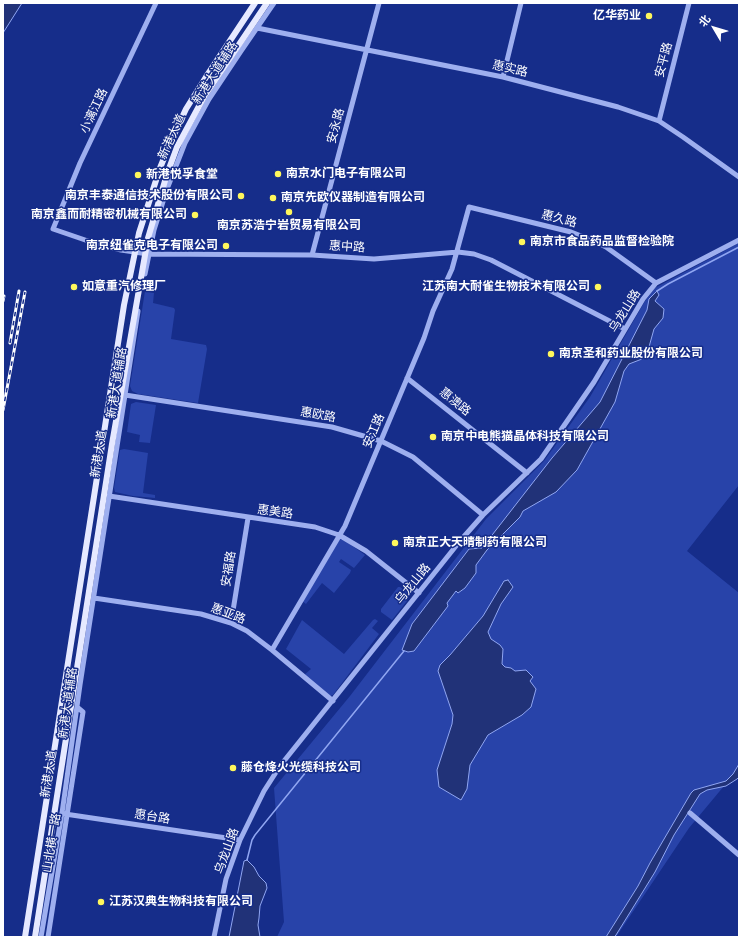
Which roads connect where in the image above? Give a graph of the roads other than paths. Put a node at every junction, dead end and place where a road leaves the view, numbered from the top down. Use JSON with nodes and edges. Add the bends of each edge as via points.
{"nodes":[{"id":1,"x":156,"y":3,"type":"edge"},
{"id":2,"x":255,"y":3,"type":"edge"},
{"id":3,"x":267,"y":3,"type":"edge"},
{"id":4,"x":274,"y":3,"type":"edge"},
{"id":5,"x":379,"y":3,"type":"edge"},
{"id":6,"x":521,"y":3,"type":"edge"},
{"id":7,"x":690,"y":3,"type":"edge"},
{"id":8,"x":257,"y":28,"type":"junction"},
{"id":9,"x":367,"y":50,"type":"junction"},
{"id":10,"x":503,"y":77,"type":"junction"},
{"id":11,"x":658,"y":121,"type":"junction"},
{"id":12,"x":739,"y":177,"type":"edge"},
{"id":13,"x":469,"y":207,"type":"joint"},
{"id":14,"x":53,"y":229,"type":"joint"},
{"id":15,"x":739,"y":240,"type":"edge"},
{"id":16,"x":135,"y":252,"type":"junction"},
{"id":17,"x":458,"y":252,"type":"junction"},
{"id":18,"x":147,"y":254,"type":"junction"},
{"id":19,"x":312,"y":255,"type":"junction"},
{"id":20,"x":656,"y":283,"type":"junction"},
{"id":21,"x":625,"y":329,"type":"junction"},
{"id":22,"x":407,"y":378,"type":"junction"},
{"id":23,"x":125,"y":394,"type":"junction"},
{"id":24,"x":381,"y":441,"type":"junction"},
{"id":25,"x":527,"y":473,"type":"junction"},
{"id":26,"x":109,"y":496,"type":"junction"},
{"id":27,"x":483,"y":515,"type":"junction"},
{"id":28,"x":248,"y":518,"type":"junction"},
{"id":29,"x":340,"y":535,"type":"junction"},
{"id":30,"x":419,"y":593,"type":"junction"},
{"id":31,"x":94,"y":598,"type":"junction"},
{"id":32,"x":231,"y":623,"type":"junction"},
{"id":33,"x":272,"y":650,"type":"junction"},
{"id":34,"x":333,"y":701,"type":"junction"},
{"id":35,"x":77,"y":707,"type":"joint"},
{"id":36,"x":690,"y":813,"type":"dead end"},
{"id":37,"x":65,"y":814,"type":"junction"},
{"id":38,"x":240,"y":840,"type":"junction"},
{"id":39,"x":739,"y":855,"type":"edge"},
{"id":40,"x":26,"y":937,"type":"edge"},
{"id":41,"x":34,"y":937,"type":"edge"},
{"id":42,"x":41,"y":937,"type":"edge"},
{"id":43,"x":48,"y":937,"type":"edge"},
{"id":44,"x":214,"y":937,"type":"edge"}],
"edges":[{"from":1,"to":14,"type":"street","name":"小漓江路","via":[[80,163]]},
{"from":2,"to":16,"type":"main road","name":"新港大道","via":[[186,109],[160,168]]},
{"from":3,"to":18,"type":"main road","name":"新港大道","via":[[205,95],[178,147],[155,210]]},
{"from":4,"to":8,"type":"street","name":"新港大道辅路"},
{"from":5,"to":9,"type":"street","name":"安永路"},
{"from":6,"to":10,"type":"street"},
{"from":7,"to":11,"type":"street","name":"安平路"},
{"from":8,"to":9,"type":"street","name":"惠实路"},
{"from":8,"to":18,"type":"street","name":"新港大道辅路","via":[[209,99],[186,143],[167,189]]},
{"from":9,"to":10,"type":"street","name":"惠实路"},
{"from":9,"to":19,"type":"street","name":"安永路"},
{"from":10,"to":11,"type":"street","name":"惠实路","via":[[590,98]]},
{"from":11,"to":12,"type":"street","name":"惠实路"},
{"from":13,"to":17,"type":"street","name":"安江路"},
{"from":13,"to":20,"type":"street","name":"惠久路","via":[[571,232],[594,241]]},
{"from":14,"to":16,"type":"street","name":"惠中路","via":[[91,242]]},
{"from":15,"to":20,"type":"street","name":"乌龙山路"},
{"from":16,"to":18,"type":"street","name":"惠中路"},
{"from":16,"to":40,"type":"main road","name":"新港大道","via":[[124,305]]},
{"from":17,"to":19,"type":"street","name":"惠中路","via":[[374,259]]},
{"from":17,"to":21,"type":"street","name":"惠中路","via":[[491,260]]},
{"from":17,"to":22,"type":"street","name":"安江路"},
{"from":18,"to":19,"type":"street","name":"惠中路"},
{"from":18,"to":23,"type":"street","name":"新港大道辅路"},
{"from":18,"to":41,"type":"main road","name":"新港大道","via":[[112,444]]},
{"from":20,"to":21,"type":"street","name":"乌龙山路"},
{"from":21,"to":25,"type":"street","name":"乌龙山路","via":[[589,388],[541,458]]},
{"from":22,"to":24,"type":"street","name":"安江路"},
{"from":22,"to":25,"type":"street","name":"惠澳路"},
{"from":23,"to":24,"type":"street","name":"惠欧路","via":[[332,427]]},
{"from":23,"to":26,"type":"street","name":"新港大道辅路"},
{"from":24,"to":27,"type":"street","name":"惠欧路","via":[[413,458]]},
{"from":24,"to":29,"type":"street","name":"安江路"},
{"from":25,"to":27,"type":"street","name":"乌龙山路"},
{"from":26,"to":28,"type":"street","name":"惠美路"},
{"from":26,"to":31,"type":"street","name":"新港大道辅路"},
{"from":27,"to":30,"type":"street","name":"乌龙山路"},
{"from":28,"to":29,"type":"street","name":"惠美路","via":[[315,527]]},
{"from":28,"to":32,"type":"street","name":"安福路"},
{"from":29,"to":30,"type":"street","name":"惠美路","via":[[366,551]]},
{"from":29,"to":33,"type":"street","name":"安江路"},
{"from":30,"to":34,"type":"street","name":"乌龙山路"},
{"from":31,"to":32,"type":"street","name":"惠亚路","via":[[201,614]]},
{"from":31,"to":35,"type":"street","name":"新港大道辅路"},
{"from":32,"to":33,"type":"street","name":"惠亚路"},
{"from":33,"to":34,"type":"street","name":"惠亚路"},
{"from":34,"to":38,"type":"street","name":"乌龙山路","via":[[280,766],[264,791]]},
{"from":35,"to":37,"type":"street","name":"山北横一路","via":[[83,712]]},
{"from":36,"to":39,"type":"street"},
{"from":37,"to":38,"type":"street","name":"惠台路"},
{"from":37,"to":42,"type":"street"},
{"from":37,"to":43,"type":"street","name":"山北横一路"},
{"from":38,"to":44,"type":"street","name":"乌龙山路","via":[[226,879]]}]}
